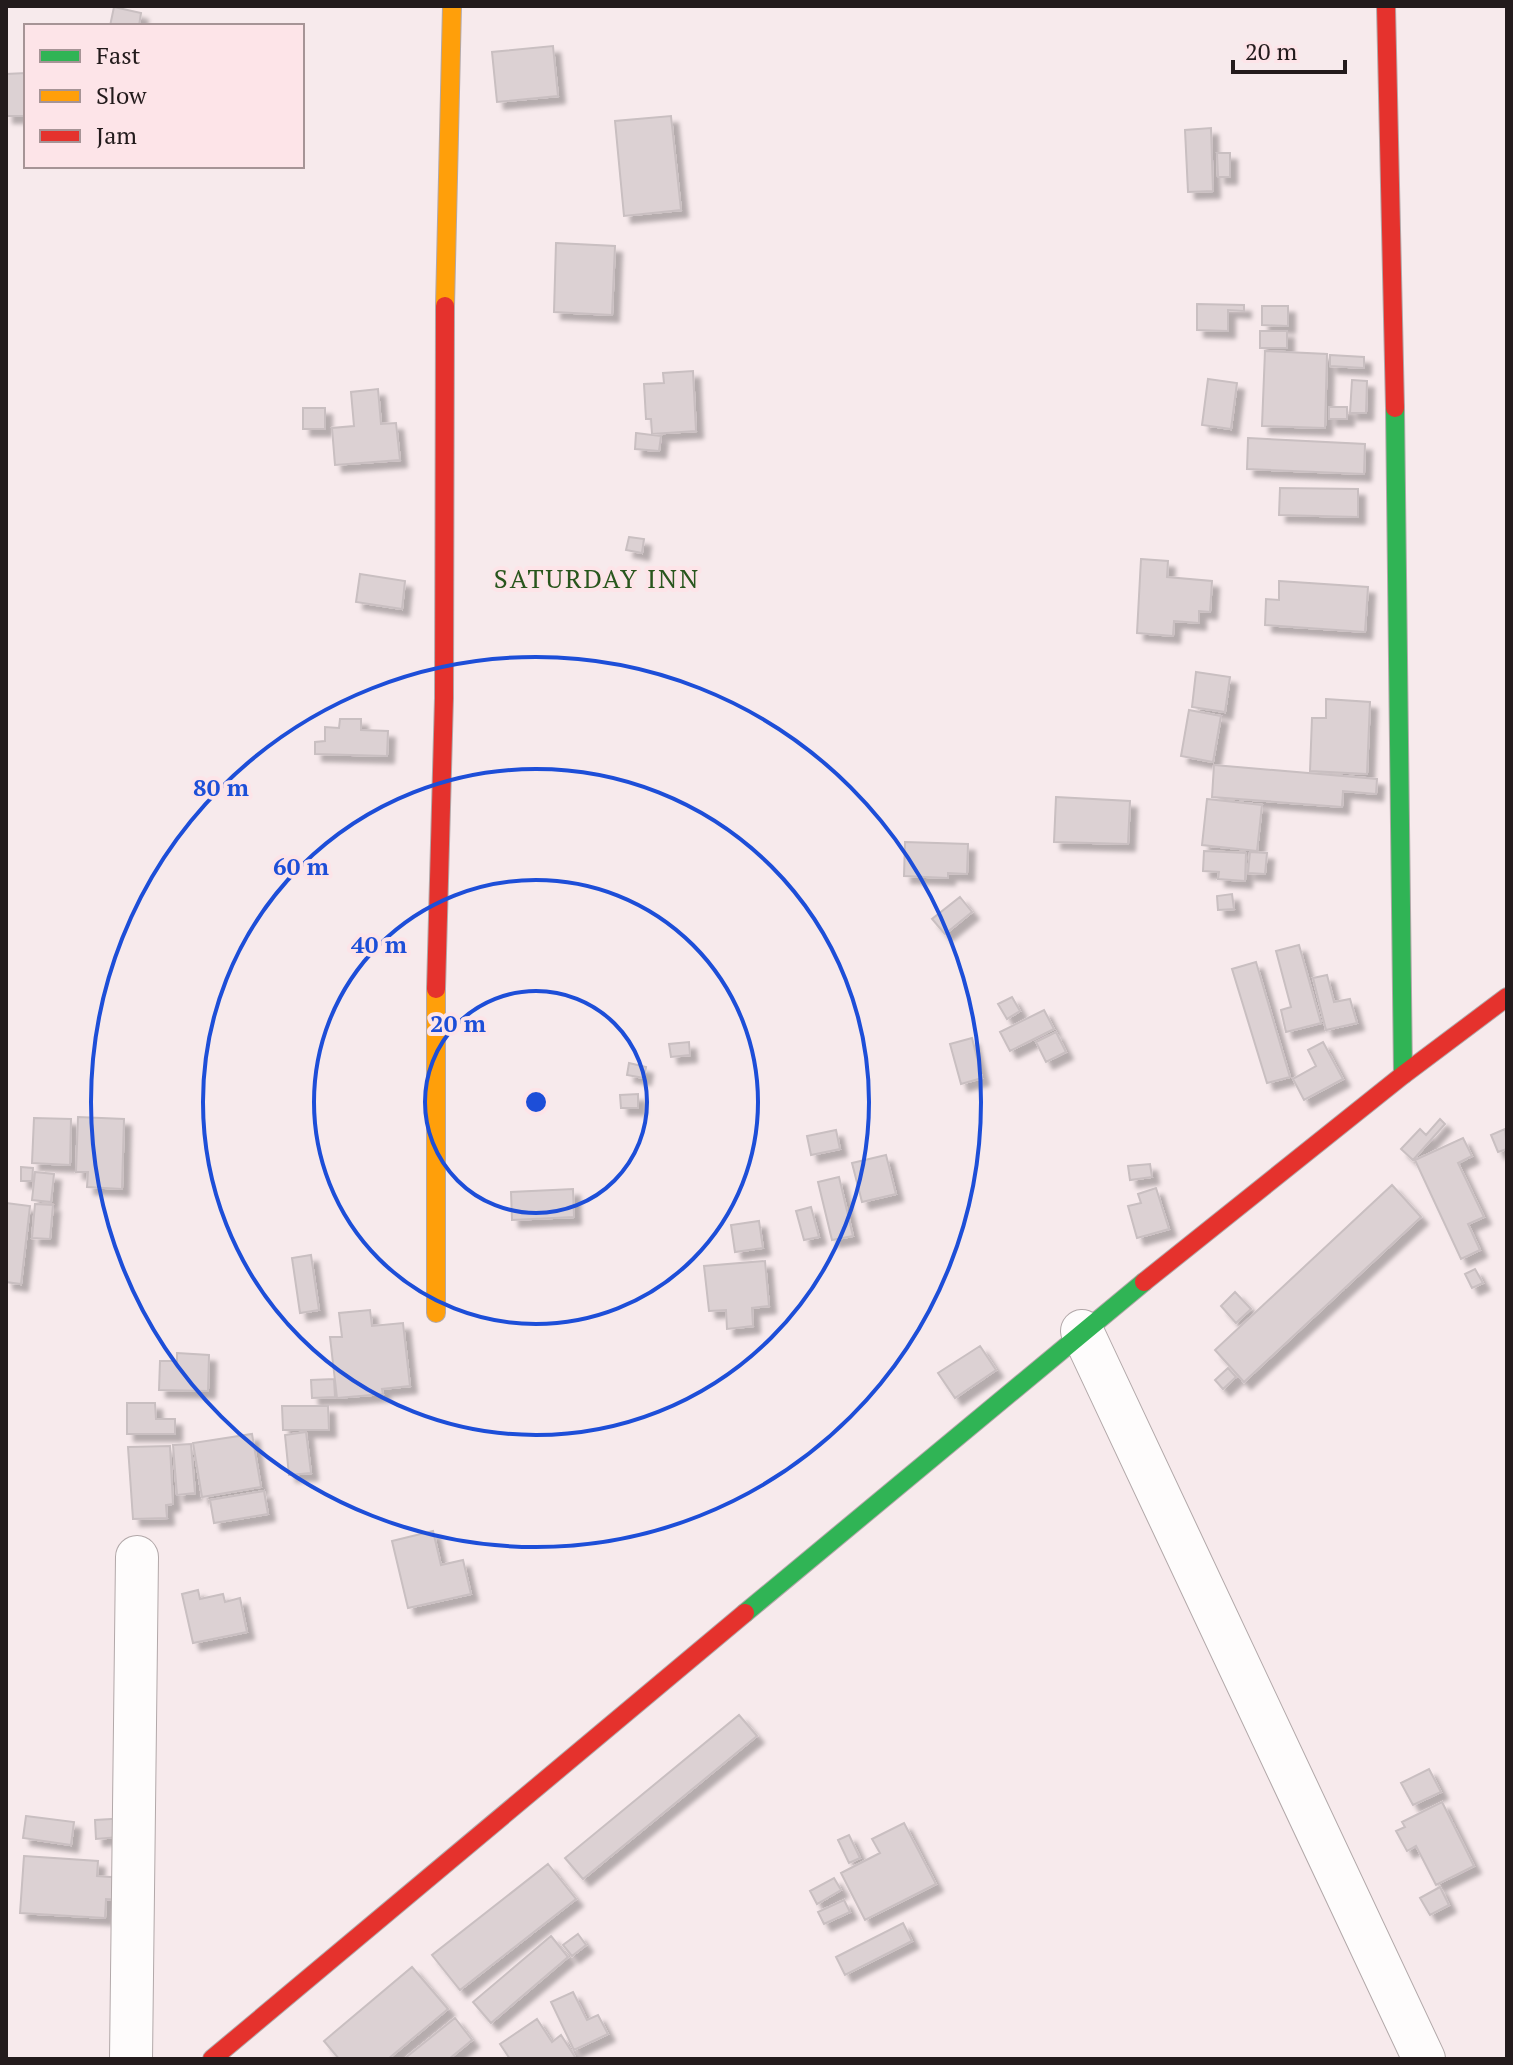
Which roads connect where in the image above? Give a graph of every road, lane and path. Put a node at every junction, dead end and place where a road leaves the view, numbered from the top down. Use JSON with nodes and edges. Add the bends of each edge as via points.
{"nodes":[{"id":1,"x":452,"y":6,"type":"edge"},
{"id":2,"x":1386,"y":6,"type":"edge"},
{"id":3,"x":1507,"y":997,"type":"edge"},
{"id":4,"x":1403,"y":1075,"type":"junction"},
{"id":5,"x":436,"y":1313,"type":"dead end"},
{"id":6,"x":1082,"y":1331,"type":"junction"},
{"id":7,"x":137,"y":1557,"type":"dead end"},
{"id":8,"x":131,"y":2059,"type":"edge"},
{"id":9,"x":212,"y":2059,"type":"edge"},
{"id":10,"x":1424,"y":2059,"type":"edge"}],
"edges":[{"from":1,"to":5,"type":"street"},
{"from":2,"to":4,"type":"street"},
{"from":3,"to":4,"type":"street"},
{"from":4,"to":6,"type":"street"},
{"from":6,"to":9,"type":"street"},
{"from":6,"to":10,"type":"street"},
{"from":7,"to":8,"type":"street"}]}
